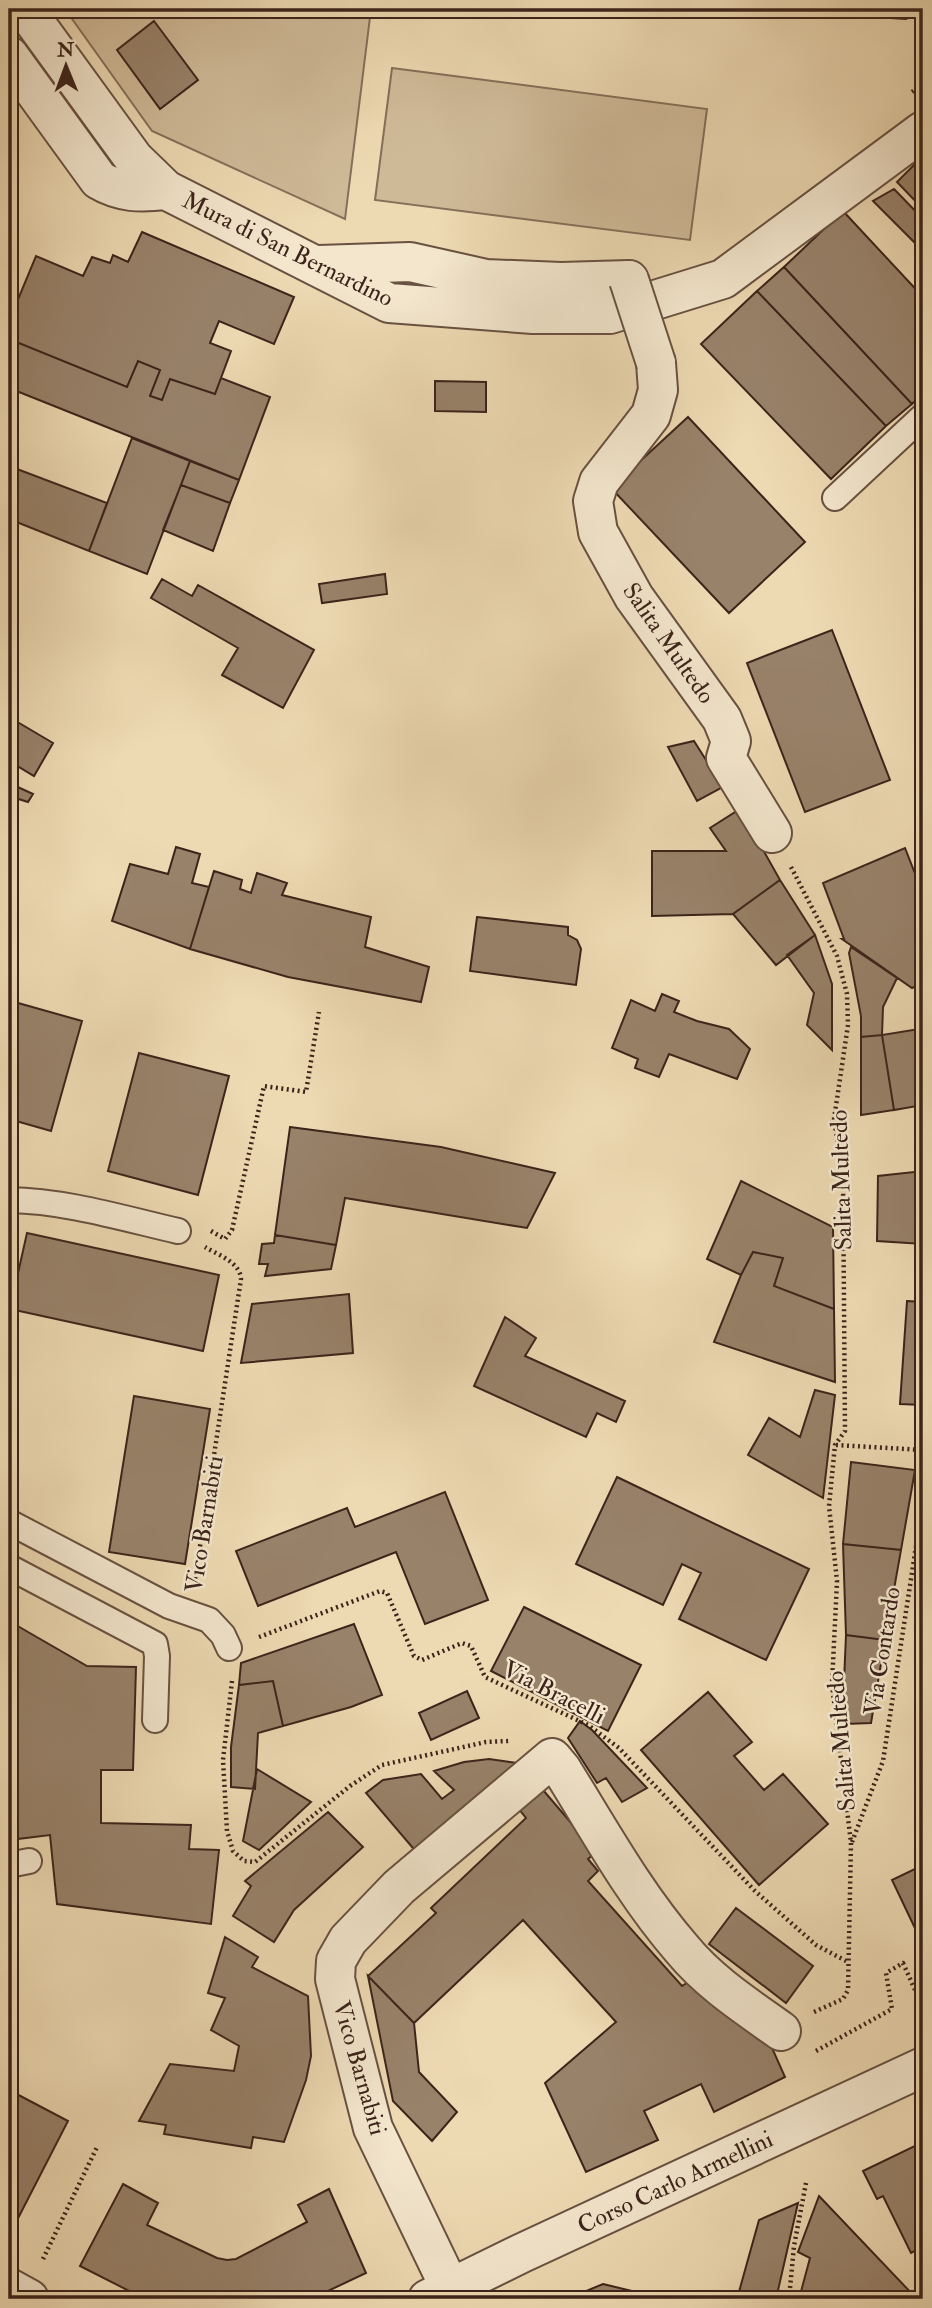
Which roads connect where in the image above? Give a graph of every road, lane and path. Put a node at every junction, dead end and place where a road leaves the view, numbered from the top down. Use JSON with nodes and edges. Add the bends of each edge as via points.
{"nodes":[{"id":1,"x":25,"y":9,"type":"edge"},
{"id":2,"x":9,"y":57,"type":"edge"},
{"id":3,"x":923,"y":131,"type":"edge"},
{"id":4,"x":166,"y":190,"type":"junction"},
{"id":5,"x":317,"y":265,"type":"junction"},
{"id":6,"x":923,"y":416,"type":"edge"},
{"id":7,"x":835,"y":498,"type":"dead end"},
{"id":8,"x":772,"y":833,"type":"joint"},
{"id":9,"x":319,"y":1012,"type":"dead end"},
{"id":10,"x":9,"y":1200,"type":"edge"},
{"id":11,"x":207,"y":1230,"type":"dead end"},
{"id":12,"x":178,"y":1231,"type":"joint"},
{"id":13,"x":835,"y":1445,"type":"junction"},
{"id":14,"x":923,"y":1450,"type":"edge"},
{"id":15,"x":923,"y":1501,"type":"edge"},
{"id":16,"x":9,"y":1522,"type":"edge"},
{"id":17,"x":9,"y":1567,"type":"edge"},
{"id":18,"x":190,"y":1613,"type":"junction"},
{"id":19,"x":272,"y":1632,"type":"dead end"},
{"id":20,"x":229,"y":1648,"type":"joint"},
{"id":21,"x":155,"y":1720,"type":"dead end"},
{"id":22,"x":552,"y":1758,"type":"junction"},
{"id":23,"x":851,"y":1843,"type":"junction"},
{"id":24,"x":848,"y":1962,"type":"junction"},
{"id":25,"x":923,"y":2008,"type":"edge"},
{"id":26,"x":781,"y":2031,"type":"junction"},
{"id":27,"x":923,"y":2067,"type":"edge"},
{"id":28,"x":98,"y":2145,"type":"dead end"},
{"id":29,"x":806,"y":2183,"type":"dead end"},
{"id":30,"x":43,"y":2259,"type":"dead end"},
{"id":31,"x":9,"y":2288,"type":"edge"},
{"id":32,"x":440,"y":2295,"type":"edge"},
{"id":33,"x":29,"y":2299,"type":"edge"},
{"id":34,"x":789,"y":2299,"type":"edge"}],
"edges":[{"from":1,"to":4,"type":"street","name":"Mura di San Bernardino","via":[[134,159]]},
{"from":2,"to":4,"type":"street","via":[[99,180],[131,192]]},
{"from":3,"to":5,"type":"street","name":"Mura di San Bernardino","via":[[723,279],[610,314],[533,314],[389,303]]},
{"from":4,"to":5,"type":"street","name":"Mura di San Bernardino"},
{"from":5,"to":8,"type":"street","name":"Salita Multedo","bridge":true,"via":[[410,262],[486,279],[629,280],[656,363],[658,390],[651,415],[599,482],[593,501],[598,532],[634,597],[722,719],[731,741],[726,758]]},
{"from":6,"to":7,"type":"lane"},
{"from":8,"to":13,"type":"path","name":"Salita Multedo","via":[[837,956],[847,994],[848,1025],[834,1119],[842,1176],[845,1431]]},
{"from":9,"to":11,"type":"path","via":[[306,1092],[264,1086],[232,1230],[225,1239]]},
{"from":10,"to":12,"type":"lane","via":[[40,1201]]},
{"from":12,"to":18,"type":"path","name":"Vico Barnabiti","via":[[241,1272]]},
{"from":13,"to":14,"type":"path"},
{"from":13,"to":23,"type":"path","name":"Salita Multedo","via":[[829,1506],[837,1581],[832,1684]]},
{"from":15,"to":23,"type":"path","name":"Via Contardo","via":[[883,1761]]},
{"from":16,"to":18,"type":"lane"},
{"from":17,"to":21,"type":"lane","via":[[155,1644]]},
{"from":18,"to":20,"type":"lane","name":"Vico Barnabiti","via":[[216,1626]]},
{"from":19,"to":24,"type":"path","name":"Via Bracelli","via":[[380,1591],[387,1593],[414,1656],[422,1660],[462,1643],[471,1646],[485,1677],[588,1725],[619,1748],[755,1891],[816,1945]]},
{"from":20,"to":22,"type":"path","via":[[232,1695],[223,1787],[227,1831],[233,1851],[244,1861],[255,1863],[382,1765],[486,1742],[524,1742]]},
{"from":22,"to":26,"type":"street","via":[[682,1950],[726,1992]]},
{"from":22,"to":32,"type":"street","name":"Vico Barnabiti","via":[[399,1887],[348,1940],[337,1961],[335,1979],[373,2129]]},
{"from":23,"to":24,"type":"path","name":"Salita Multedo"},
{"from":24,"to":26,"type":"path","name":"Salita Multedo","via":[[848,1990],[843,1999]]},
{"from":25,"to":26,"type":"path","via":[[903,1963],[887,1973],[892,2009],[833,2042],[797,2058],[791,2055]]},
{"from":27,"to":32,"type":"street","name":"Corso Carlo Armellini"},
{"from":28,"to":30,"type":"path"},
{"from":29,"to":34,"type":"path"},
{"from":31,"to":33,"type":"street"}]}
